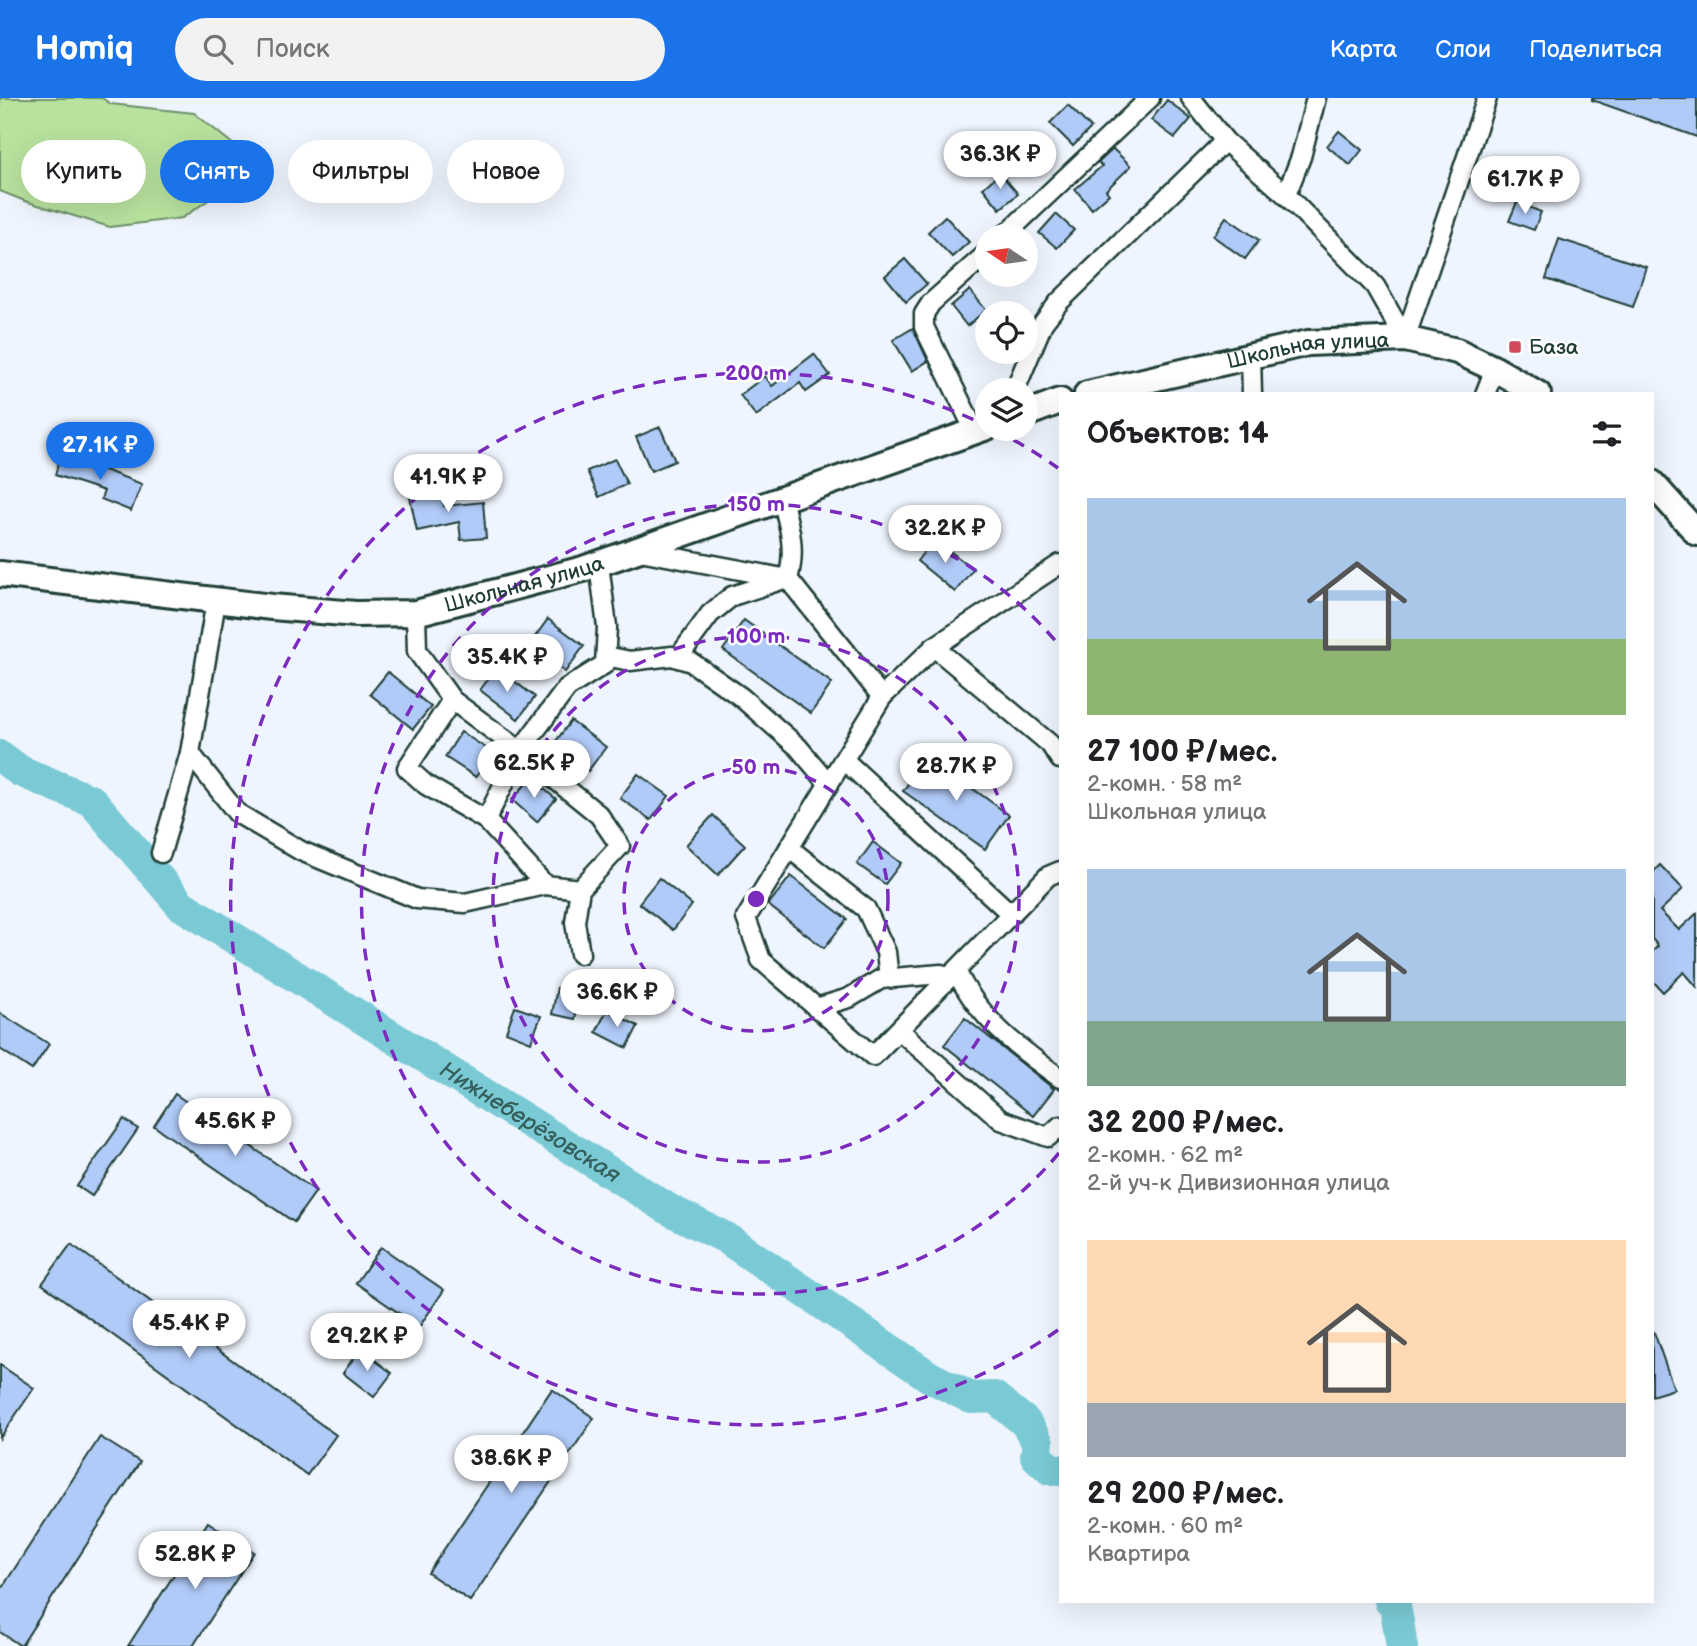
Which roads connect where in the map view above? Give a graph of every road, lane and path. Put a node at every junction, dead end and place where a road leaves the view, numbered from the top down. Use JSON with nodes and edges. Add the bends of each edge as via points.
{"nodes":[{"id":1,"x":1150,"y":98,"type":"edge"},
{"id":2,"x":1191,"y":98,"type":"edge"},
{"id":3,"x":1315,"y":98,"type":"edge"},
{"id":4,"x":1488,"y":98,"type":"edge"},
{"id":5,"x":1225,"y":141,"type":"junction"},
{"id":6,"x":1286,"y":195,"type":"junction"},
{"id":7,"x":1017,"y":224,"type":"edge"},
{"id":8,"x":975,"y":264,"type":"edge"},
{"id":9,"x":1405,"y":339,"type":"junction"},
{"id":10,"x":1251,"y":355,"type":"junction"},
{"id":11,"x":1496,"y":369,"type":"junction"},
{"id":12,"x":1020,"y":378,"type":"edge"},
{"id":13,"x":1095,"y":392,"type":"edge"},
{"id":14,"x":1252,"y":392,"type":"edge"},
{"id":15,"x":1486,"y":392,"type":"edge"},
{"id":16,"x":1535,"y":392,"type":"edge"},
{"id":17,"x":1059,"y":401,"type":"edge"},
{"id":18,"x":1038,"y":409,"type":"edge"},
{"id":19,"x":975,"y":418,"type":"edge"},
{"id":20,"x":975,"y":431,"type":"edge"},
{"id":21,"x":1654,"y":486,"type":"edge"},
{"id":22,"x":782,"y":500,"type":"junction"},
{"id":23,"x":1697,"y":533,"type":"edge"},
{"id":24,"x":638,"y":550,"type":"junction"},
{"id":25,"x":599,"y":564,"type":"junction"},
{"id":26,"x":1059,"y":565,"type":"edge"},
{"id":27,"x":0,"y":574,"type":"edge"},
{"id":28,"x":788,"y":579,"type":"junction"},
{"id":29,"x":216,"y":601,"type":"junction"},
{"id":30,"x":416,"y":613,"type":"junction"},
{"id":31,"x":934,"y":647,"type":"junction"},
{"id":32,"x":606,"y":656,"type":"junction"},
{"id":33,"x":678,"y":658,"type":"junction"},
{"id":34,"x":882,"y":697,"type":"junction"},
{"id":35,"x":452,"y":700,"type":"junction"},
{"id":36,"x":520,"y":751,"type":"junction"},
{"id":37,"x":190,"y":753,"type":"junction"},
{"id":38,"x":1059,"y":758,"type":"edge"},
{"id":39,"x":844,"y":760,"type":"junction"},
{"id":40,"x":829,"y":784,"type":"junction"},
{"id":41,"x":486,"y":820,"type":"junction"},
{"id":42,"x":789,"y":848,"type":"junction"},
{"id":43,"x":161,"y":853,"type":"dead end"},
{"id":44,"x":1059,"y":871,"type":"edge"},
{"id":45,"x":545,"y":885,"type":"junction"},
{"id":46,"x":580,"y":889,"type":"junction"},
{"id":47,"x":1011,"y":914,"type":"junction"},
{"id":48,"x":580,"y":954,"type":"dead end"},
{"id":49,"x":953,"y":973,"type":"junction"},
{"id":50,"x":889,"y":978,"type":"junction"},
{"id":51,"x":816,"y":1008,"type":"junction"},
{"id":52,"x":899,"y":1030,"type":"junction"},
{"id":53,"x":1059,"y":1077,"type":"edge"},
{"id":54,"x":1059,"y":1127,"type":"edge"}],
"edges":[{"from":1,"to":7,"type":"street"},
{"from":2,"to":5,"type":"street"},
{"from":3,"to":6,"type":"street"},
{"from":4,"to":9,"type":"street"},
{"from":5,"to":6,"type":"street"},
{"from":5,"to":12,"type":"street","via":[[1059,302],[1043,323]]},
{"from":6,"to":9,"type":"street","via":[[1375,286]]},
{"from":8,"to":19,"type":"street","via":[[924,314],[924,327]]},
{"from":9,"to":10,"type":"street","name":"Школьная улица","via":[[1308,343]]},
{"from":9,"to":11,"type":"street","name":"Школьная улица","via":[[1458,351]]},
{"from":10,"to":13,"type":"street","name":"Школьная улица"},
{"from":10,"to":14,"type":"street"},
{"from":11,"to":15,"type":"street"},
{"from":11,"to":16,"type":"street","name":"Школьная улица"},
{"from":17,"to":18,"type":"street"},
{"from":20,"to":22,"type":"street","name":"Школьная улица"},
{"from":21,"to":23,"type":"street"},
{"from":22,"to":24,"type":"street","name":"Школьная улица"},
{"from":22,"to":28,"type":"street","via":[[792,546]]},
{"from":24,"to":25,"type":"street","name":"Школьная улица"},
{"from":24,"to":28,"type":"street"},
{"from":25,"to":30,"type":"street","name":"Школьная улица"},
{"from":25,"to":32,"type":"street"},
{"from":26,"to":31,"type":"street"},
{"from":27,"to":29,"type":"street","name":"Школьная улица"},
{"from":28,"to":33,"type":"street","via":[[732,596],[709,614]]},
{"from":28,"to":34,"type":"street"},
{"from":29,"to":30,"type":"street","name":"Школьная улица","via":[[356,614]]},
{"from":29,"to":37,"type":"street"},
{"from":30,"to":35,"type":"street","via":[[417,651]]},
{"from":31,"to":34,"type":"street"},
{"from":31,"to":38,"type":"street","via":[[1050,744]]},
{"from":32,"to":33,"type":"street","via":[[630,661]]},
{"from":32,"to":36,"type":"street","via":[[605,664],[566,688]]},
{"from":33,"to":40,"type":"street","via":[[708,672],[741,697],[798,747]]},
{"from":34,"to":39,"type":"street"},
{"from":35,"to":36,"type":"street"},
{"from":35,"to":41,"type":"street","via":[[407,768],[426,785]]},
{"from":36,"to":41,"type":"street"},
{"from":36,"to":46,"type":"street","via":[[599,816],[620,846]]},
{"from":37,"to":43,"type":"street"},
{"from":37,"to":45,"type":"street","via":[[237,813],[301,851],[417,899],[465,903]]},
{"from":39,"to":40,"type":"street"},
{"from":39,"to":47,"type":"street"},
{"from":40,"to":42,"type":"street"},
{"from":41,"to":45,"type":"street"},
{"from":42,"to":50,"type":"street","via":[[866,909],[886,952]]},
{"from":42,"to":51,"type":"street","via":[[746,918],[761,960]]},
{"from":44,"to":47,"type":"street","via":[[1048,876]]},
{"from":45,"to":46,"type":"street"},
{"from":46,"to":48,"type":"street","via":[[575,922]]},
{"from":47,"to":49,"type":"street"},
{"from":49,"to":50,"type":"street"},
{"from":49,"to":52,"type":"street"},
{"from":49,"to":53,"type":"street","via":[[988,1021]]},
{"from":50,"to":51,"type":"street"},
{"from":51,"to":52,"type":"street","via":[[873,1056]]},
{"from":52,"to":54,"type":"street","via":[[1001,1121],[1048,1137]]}]}
